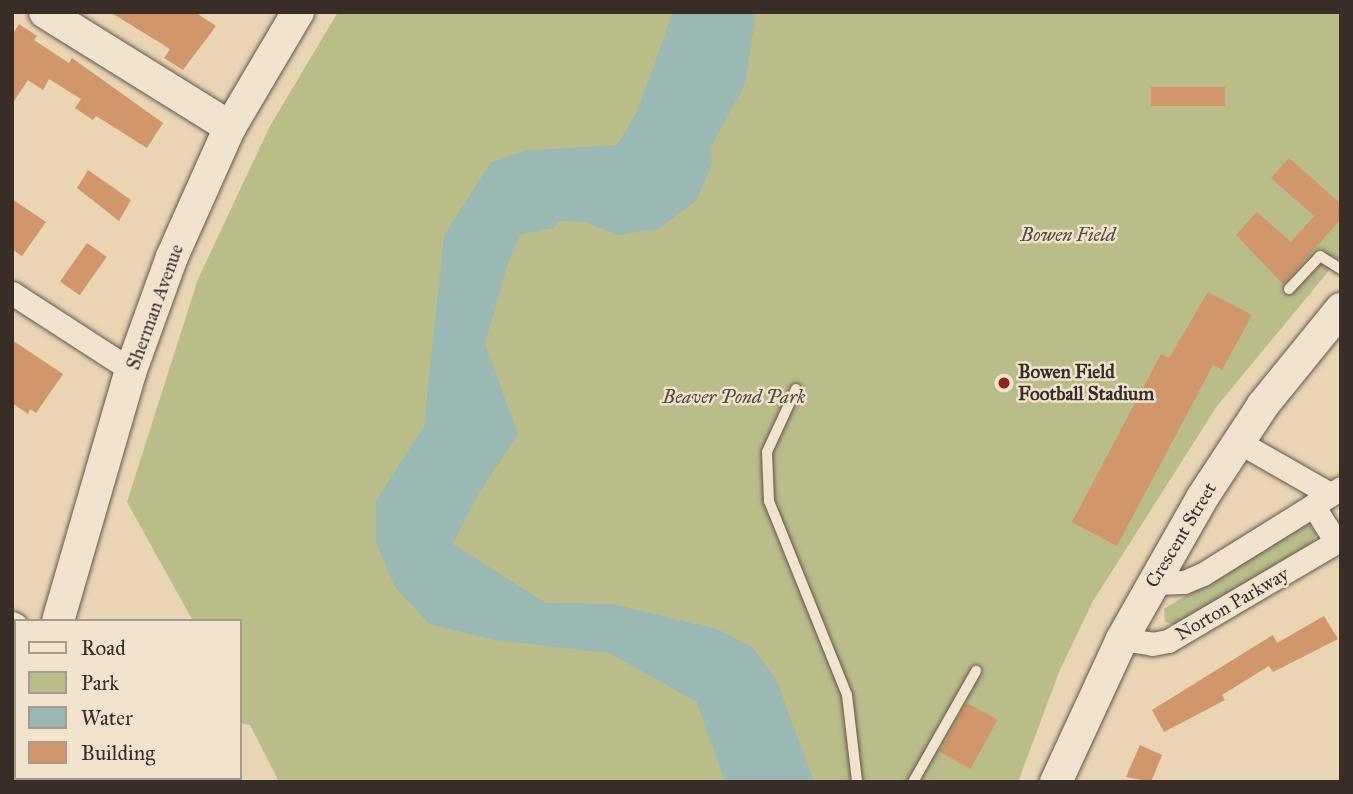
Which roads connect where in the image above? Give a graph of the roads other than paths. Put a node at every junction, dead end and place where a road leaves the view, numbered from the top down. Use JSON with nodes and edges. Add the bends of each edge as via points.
{"nodes":[{"id":1,"x":45,"y":12,"type":"edge"},
{"id":2,"x":298,"y":12,"type":"edge"},
{"id":3,"x":230,"y":127,"type":"junction"},
{"id":4,"x":1341,"y":269,"type":"edge"},
{"id":5,"x":1289,"y":289,"type":"dead end"},
{"id":6,"x":12,"y":293,"type":"edge"},
{"id":7,"x":1341,"y":310,"type":"edge"},
{"id":8,"x":131,"y":370,"type":"junction"},
{"id":9,"x":796,"y":388,"type":"dead end"},
{"id":10,"x":1237,"y":441,"type":"junction"},
{"id":11,"x":1328,"y":496,"type":"edge"},
{"id":12,"x":1338,"y":540,"type":"edge"},
{"id":13,"x":1152,"y":583,"type":"junction"},
{"id":14,"x":59,"y":619,"type":"edge"},
{"id":15,"x":1122,"y":639,"type":"junction"},
{"id":16,"x":976,"y":671,"type":"dead end"},
{"id":17,"x":857,"y":782,"type":"edge"},
{"id":18,"x":913,"y":782,"type":"edge"},
{"id":19,"x":1056,"y":782,"type":"edge"}],
"edges":[{"from":1,"to":3,"type":"main road"},
{"from":2,"to":3,"type":"main road","name":"Sherman Avenue"},
{"from":3,"to":8,"type":"main road","name":"Sherman Avenue","via":[[172,257]]},
{"from":4,"to":5,"type":"lane","via":[[1320,256]]},
{"from":6,"to":8,"type":"street"},
{"from":7,"to":10,"type":"main road","name":"Crescent Street"},
{"from":8,"to":14,"type":"main road","name":"Sherman Avenue"},
{"from":9,"to":17,"type":"lane","via":[[767,452],[769,500],[847,695]]},
{"from":10,"to":11,"type":"street","name":"Norton Parkway"},
{"from":10,"to":13,"type":"main road","name":"Crescent Street"},
{"from":11,"to":12,"type":"street","name":"Norton Parkway"},
{"from":11,"to":13,"type":"street","name":"Norton Parkway","via":[[1203,575],[1184,582]]},
{"from":12,"to":15,"type":"street","name":"Norton Parkway","via":[[1168,641],[1152,644]]},
{"from":13,"to":15,"type":"main road","name":"Crescent Street"},
{"from":15,"to":19,"type":"main road","name":"Crescent Street"},
{"from":16,"to":18,"type":"lane"}]}
